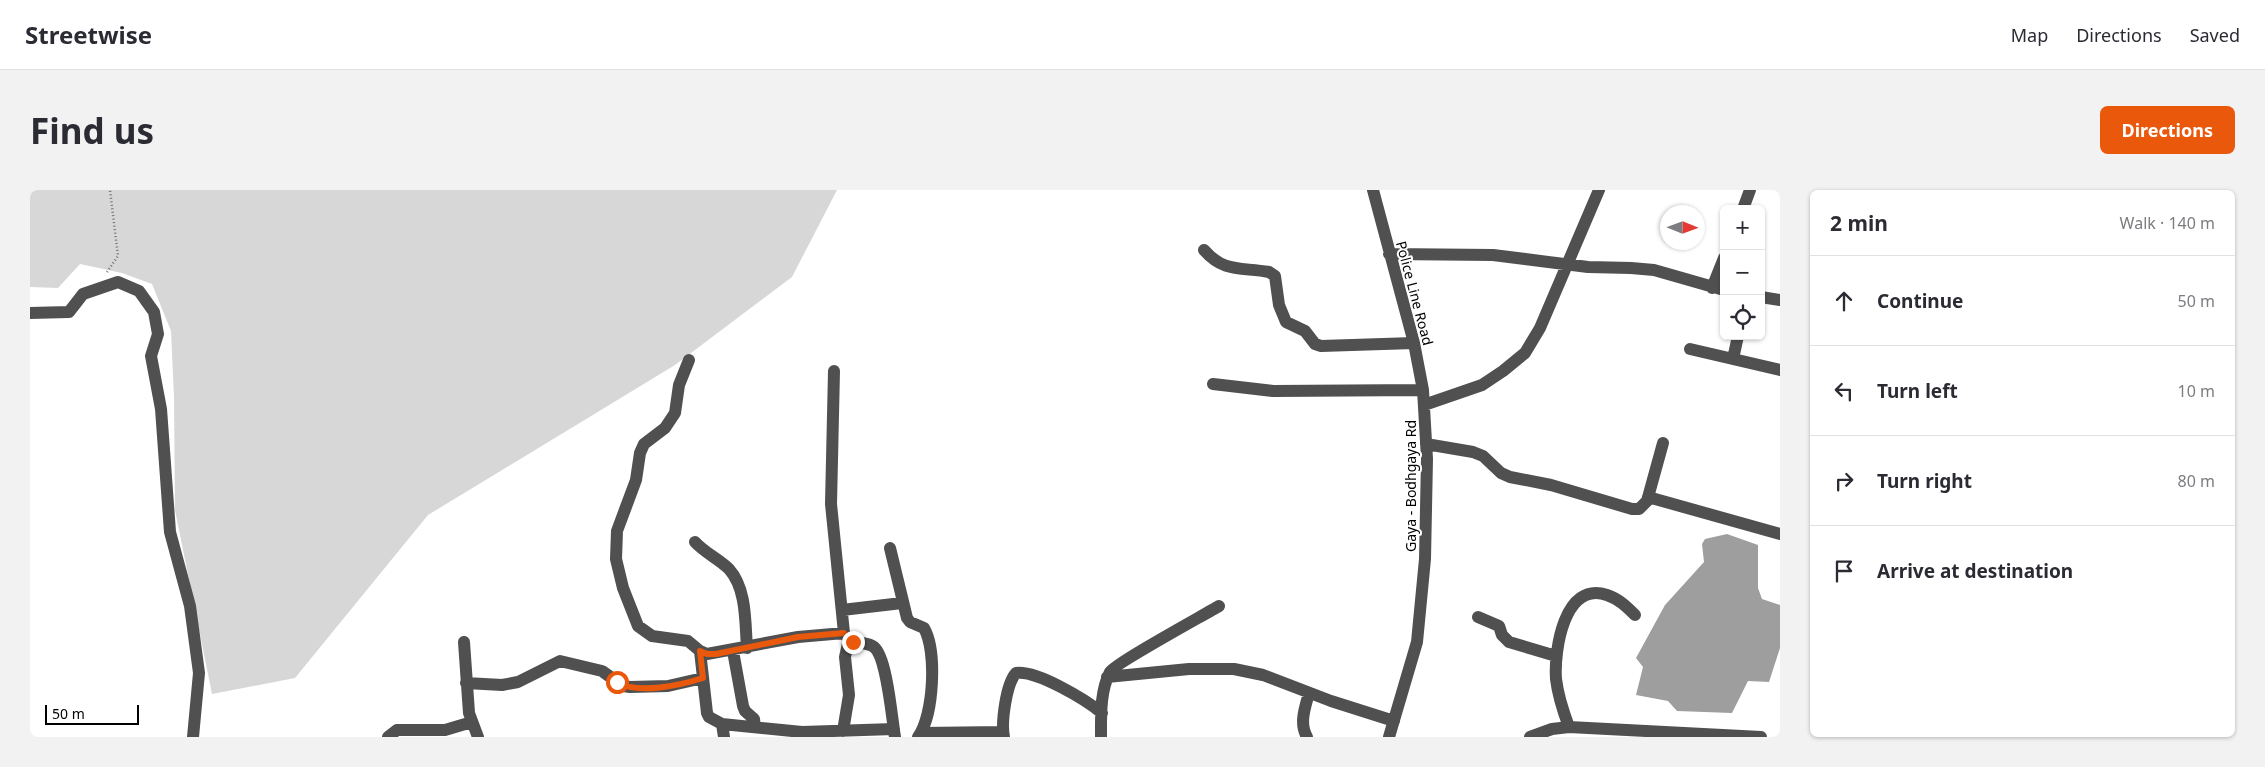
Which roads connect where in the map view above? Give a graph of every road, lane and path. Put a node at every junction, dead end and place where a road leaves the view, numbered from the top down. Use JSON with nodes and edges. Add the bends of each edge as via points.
{"nodes":[{"id":1,"x":110,"y":190,"type":"edge"},
{"id":2,"x":1373,"y":190,"type":"edge"},
{"id":3,"x":1600,"y":190,"type":"edge"},
{"id":4,"x":1750,"y":190,"type":"edge"},
{"id":5,"x":1744,"y":205,"type":"edge"},
{"id":6,"x":1204,"y":250,"type":"dead end"},
{"id":7,"x":1389,"y":254,"type":"junction"},
{"id":8,"x":1567,"y":265,"type":"junction"},
{"id":9,"x":1718,"y":289,"type":"edge"},
{"id":10,"x":91,"y":292,"type":"junction"},
{"id":11,"x":1765,"y":298,"type":"edge"},
{"id":12,"x":1780,"y":300,"type":"edge"},
{"id":13,"x":30,"y":313,"type":"edge"},
{"id":14,"x":1737,"y":340,"type":"edge"},
{"id":15,"x":1414,"y":343,"type":"junction"},
{"id":16,"x":1690,"y":349,"type":"dead end"},
{"id":17,"x":1732,"y":359,"type":"junction"},
{"id":18,"x":689,"y":360,"type":"dead end"},
{"id":19,"x":1780,"y":370,"type":"edge"},
{"id":20,"x":834,"y":371,"type":"dead end"},
{"id":21,"x":1213,"y":384,"type":"dead end"},
{"id":22,"x":1423,"y":390,"type":"junction"},
{"id":23,"x":1424,"y":406,"type":"junction"},
{"id":24,"x":1663,"y":443,"type":"dead end"},
{"id":25,"x":1426,"y":444,"type":"junction"},
{"id":26,"x":1648,"y":496,"type":"junction"},
{"id":27,"x":1780,"y":534,"type":"edge"},
{"id":28,"x":695,"y":542,"type":"dead end"},
{"id":29,"x":890,"y":548,"type":"dead end"},
{"id":30,"x":902,"y":603,"type":"junction"},
{"id":31,"x":1219,"y":606,"type":"dead end"},
{"id":32,"x":842,"y":610,"type":"junction"},
{"id":33,"x":1635,"y":615,"type":"dead end"},
{"id":34,"x":1478,"y":617,"type":"dead end"},
{"id":35,"x":846,"y":636,"type":"junction"},
{"id":36,"x":464,"y":642,"type":"dead end"},
{"id":37,"x":747,"y":648,"type":"junction"},
{"id":38,"x":700,"y":651,"type":"junction"},
{"id":39,"x":733,"y":651,"type":"junction"},
{"id":40,"x":1556,"y":656,"type":"junction"},
{"id":41,"x":1108,"y":677,"type":"junction"},
{"id":42,"x":703,"y":678,"type":"junction"},
{"id":43,"x":466,"y":683,"type":"junction"},
{"id":44,"x":1309,"y":693,"type":"junction"},
{"id":45,"x":1102,"y":713,"type":"junction"},
{"id":46,"x":1394,"y":720,"type":"junction"},
{"id":47,"x":472,"y":722,"type":"junction"},
{"id":48,"x":755,"y":727,"type":"junction"},
{"id":49,"x":1570,"y":727,"type":"junction"},
{"id":50,"x":723,"y":730,"type":"edge"},
{"id":51,"x":843,"y":731,"type":"junction"},
{"id":52,"x":894,"y":733,"type":"edge"},
{"id":53,"x":1004,"y":734,"type":"edge"},
{"id":54,"x":920,"y":735,"type":"edge"},
{"id":55,"x":193,"y":737,"type":"edge"},
{"id":56,"x":388,"y":737,"type":"edge"},
{"id":57,"x":478,"y":737,"type":"edge"},
{"id":58,"x":1101,"y":737,"type":"edge"},
{"id":59,"x":1307,"y":737,"type":"edge"},
{"id":60,"x":1389,"y":737,"type":"edge"},
{"id":61,"x":1530,"y":737,"type":"edge"},
{"id":62,"x":1761,"y":737,"type":"edge"}],
"edges":[{"from":1,"to":10,"type":"path","via":[[118,256]]},
{"from":2,"to":7,"type":"street","name":"Police Line Road"},
{"from":3,"to":8,"type":"street","name":"Gaya - Bodhgaya Rd"},
{"from":4,"to":5,"type":"street"},
{"from":6,"to":15,"type":"street","via":[[1226,267],[1269,272],[1275,276],[1279,305],[1286,322],[1305,331],[1315,344]]},
{"from":7,"to":8,"type":"street","via":[[1494,255]]},
{"from":7,"to":15,"type":"street","name":"Police Line Road"},
{"from":8,"to":9,"type":"street","via":[[1654,270]]},
{"from":8,"to":23,"type":"street","name":"Gaya - Bodhgaya Rd","via":[[1540,328],[1524,353],[1482,385]]},
{"from":10,"to":13,"type":"street","via":[[83,294],[69,312]]},
{"from":10,"to":55,"type":"street","via":[[118,282],[139,291],[154,312],[158,334],[151,356],[161,409],[170,532],[190,606],[199,673]]},
{"from":11,"to":12,"type":"street"},
{"from":14,"to":17,"type":"street"},
{"from":15,"to":22,"type":"street","name":"Police Line Road"},
{"from":16,"to":17,"type":"street"},
{"from":17,"to":19,"type":"street"},
{"from":18,"to":38,"type":"street","via":[[679,385],[675,413],[665,428],[644,444],[640,453],[636,480],[617,531],[616,559],[617,571],[638,626],[652,636],[688,641]]},
{"from":20,"to":32,"type":"street","via":[[831,504]]},
{"from":21,"to":22,"type":"street","via":[[1273,391]]},
{"from":22,"to":23,"type":"street","name":"Police Line Road"},
{"from":23,"to":25,"type":"street","name":"Gaya - Bodhgaya Rd"},
{"from":24,"to":26,"type":"street"},
{"from":25,"to":26,"type":"street","via":[[1473,452],[1510,477],[1551,485],[1632,510],[1643,506]]},
{"from":25,"to":46,"type":"street","name":"Gaya - Bodhgaya Rd","via":[[1425,560],[1417,642]]},
{"from":26,"to":27,"type":"street"},
{"from":28,"to":37,"type":"street","via":[[734,577],[743,604]]},
{"from":29,"to":30,"type":"street"},
{"from":30,"to":32,"type":"street"},
{"from":30,"to":54,"type":"street","via":[[910,622],[924,628],[932,654],[929,704]]},
{"from":31,"to":41,"type":"street","via":[[1116,664]]},
{"from":32,"to":35,"type":"street"},
{"from":33,"to":40,"type":"street","via":[[1606,594],[1598,592],[1582,597],[1565,618]]},
{"from":34,"to":40,"type":"street","via":[[1499,626],[1509,642]]},
{"from":35,"to":37,"type":"street","via":[[798,637]]},
{"from":35,"to":51,"type":"street","via":[[849,695]]},
{"from":35,"to":52,"type":"street","via":[[873,646],[881,657]]},
{"from":36,"to":43,"type":"street"},
{"from":37,"to":39,"type":"street"},
{"from":38,"to":39,"type":"street","via":[[707,654]]},
{"from":38,"to":42,"type":"street"},
{"from":39,"to":48,"type":"street","via":[[743,706],[754,719]]},
{"from":40,"to":49,"type":"street","via":[[1558,691]]},
{"from":41,"to":44,"type":"street","via":[[1189,669],[1234,669],[1263,675]]},
{"from":41,"to":45,"type":"street"},
{"from":42,"to":43,"type":"street","via":[[668,686],[630,687],[623,686],[602,670],[560,661],[518,682],[502,685]]},
{"from":42,"to":50,"type":"street","via":[[707,713]]},
{"from":43,"to":47,"type":"street"},
{"from":44,"to":46,"type":"street"},
{"from":44,"to":59,"type":"street","via":[[1302,722]]},
{"from":45,"to":53,"type":"street","via":[[1065,689],[1016,673],[1008,692]]},
{"from":45,"to":58,"type":"street"},
{"from":46,"to":60,"type":"street","name":"Gaya - Bodhgaya Rd"},
{"from":47,"to":56,"type":"street","via":[[445,730],[397,730]]},
{"from":47,"to":57,"type":"street"},
{"from":48,"to":50,"type":"street"},
{"from":48,"to":51,"type":"street","via":[[802,732]]},
{"from":49,"to":61,"type":"street"},
{"from":49,"to":62,"type":"street"},
{"from":51,"to":52,"type":"street"},
{"from":53,"to":54,"type":"street"}]}
